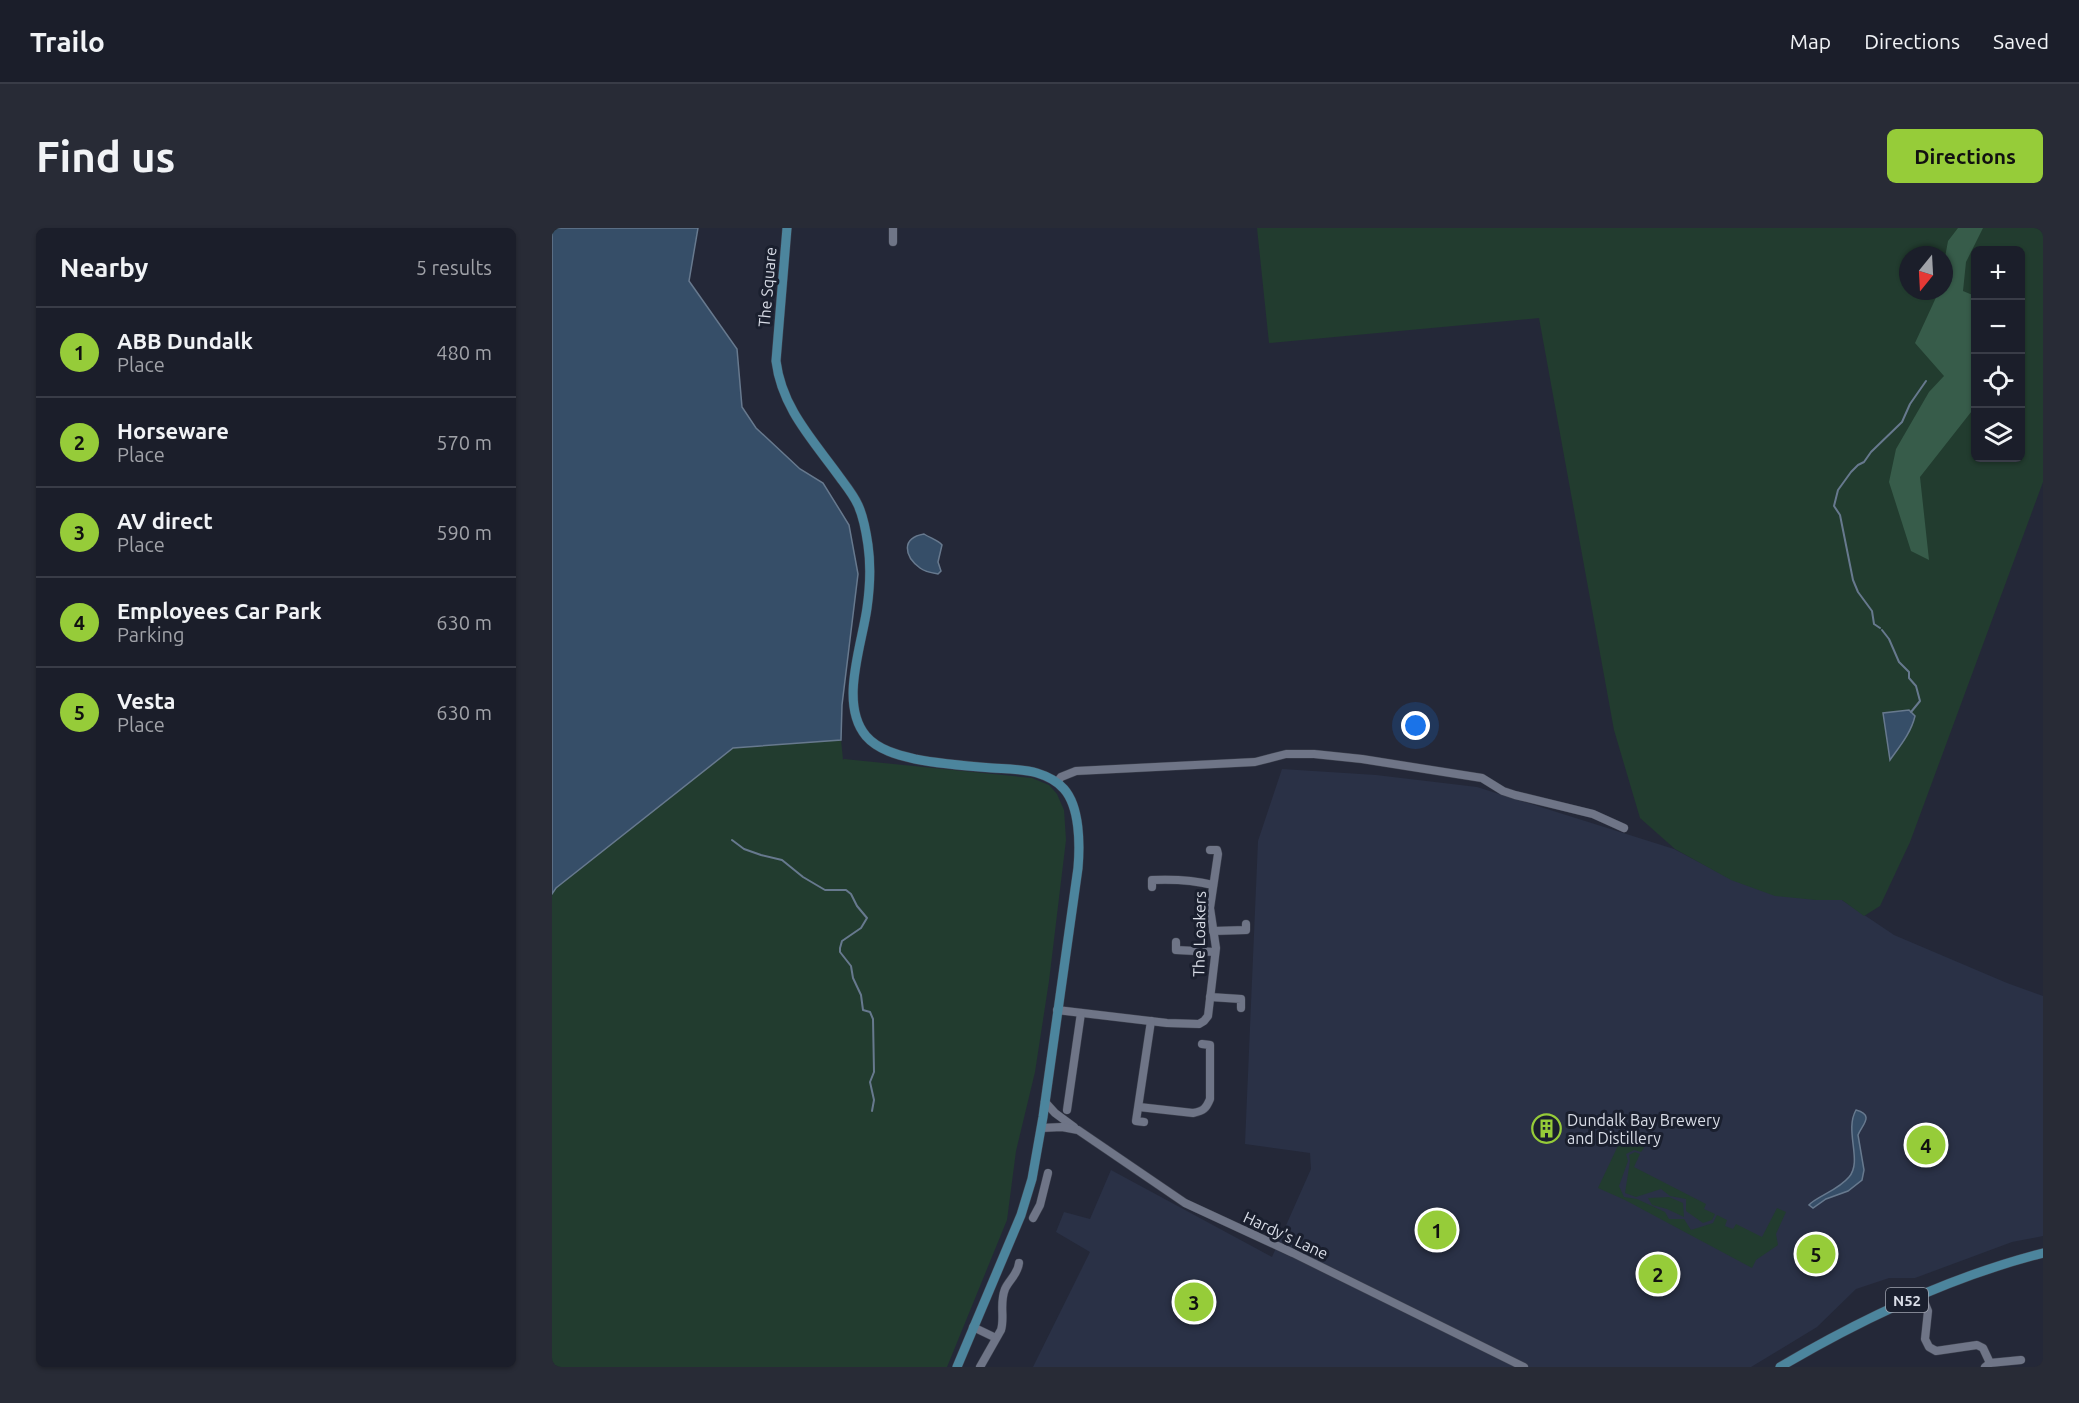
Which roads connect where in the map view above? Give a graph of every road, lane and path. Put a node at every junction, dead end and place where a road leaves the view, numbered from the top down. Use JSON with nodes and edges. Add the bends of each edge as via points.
{"nodes":[{"id":1,"x":787,"y":228,"type":"edge"},
{"id":2,"x":893,"y":228,"type":"edge"},
{"id":3,"x":892,"y":242,"type":"dead end"},
{"id":4,"x":1057,"y":782,"type":"junction"},
{"id":5,"x":1624,"y":828,"type":"dead end"},
{"id":6,"x":1210,"y":850,"type":"dead end"},
{"id":7,"x":1213,"y":885,"type":"junction"},
{"id":8,"x":1152,"y":887,"type":"dead end"},
{"id":9,"x":1246,"y":924,"type":"dead end"},
{"id":10,"x":1213,"y":931,"type":"junction"},
{"id":11,"x":1176,"y":942,"type":"dead end"},
{"id":12,"x":1215,"y":952,"type":"junction"},
{"id":13,"x":1210,"y":997,"type":"junction"},
{"id":14,"x":1241,"y":1008,"type":"dead end"},
{"id":15,"x":1057,"y":1010,"type":"junction"},
{"id":16,"x":1081,"y":1013,"type":"junction"},
{"id":17,"x":1151,"y":1021,"type":"junction"},
{"id":18,"x":1202,"y":1044,"type":"dead end"},
{"id":19,"x":1045,"y":1102,"type":"junction"},
{"id":20,"x":1138,"y":1107,"type":"junction"},
{"id":21,"x":1067,"y":1110,"type":"dead end"},
{"id":22,"x":1144,"y":1122,"type":"dead end"},
{"id":23,"x":1041,"y":1128,"type":"junction"},
{"id":24,"x":1078,"y":1130,"type":"junction"},
{"id":25,"x":1048,"y":1173,"type":"dead end"},
{"id":26,"x":1030,"y":1185,"type":"junction"},
{"id":27,"x":1043,"y":1192,"type":"junction"},
{"id":28,"x":1033,"y":1218,"type":"dead end"},
{"id":29,"x":2043,"y":1253,"type":"edge"},
{"id":30,"x":1018,"y":1263,"type":"dead end"},
{"id":31,"x":1921,"y":1294,"type":"junction"},
{"id":32,"x":973,"y":1327,"type":"junction"},
{"id":33,"x":996,"y":1338,"type":"junction"},
{"id":34,"x":2021,"y":1360,"type":"dead end"},
{"id":35,"x":1988,"y":1365,"type":"edge"},
{"id":36,"x":957,"y":1367,"type":"edge"},
{"id":37,"x":980,"y":1367,"type":"edge"},
{"id":38,"x":1524,"y":1367,"type":"edge"},
{"id":39,"x":1780,"y":1367,"type":"edge"}],
"edges":[{"from":1,"to":4,"type":"main road","name":"The Square","via":[[776,361],[778,381],[806,431],[857,502],[869,549],[868,608],[855,669],[855,709],[860,726],[879,747],[909,757],[1036,772]]},
{"from":2,"to":3,"type":"street"},
{"from":4,"to":5,"type":"street","via":[[1076,771],[1255,762],[1286,754],[1314,754],[1482,778],[1503,791],[1593,814]]},
{"from":4,"to":15,"type":"main road","via":[[1071,801],[1079,849]]},
{"from":6,"to":7,"type":"street","name":"The Loakers","via":[[1217,850]]},
{"from":7,"to":8,"type":"street","via":[[1166,879],[1152,880]]},
{"from":7,"to":10,"type":"street","name":"The Loakers"},
{"from":9,"to":10,"type":"street","via":[[1246,930]]},
{"from":10,"to":12,"type":"street","name":"The Loakers"},
{"from":11,"to":12,"type":"street","via":[[1176,950]]},
{"from":12,"to":13,"type":"street","name":"The Loakers"},
{"from":13,"to":14,"type":"street","via":[[1241,999]]},
{"from":13,"to":17,"type":"street","name":"The Loakers","via":[[1204,1022]]},
{"from":15,"to":16,"type":"street","name":"The Loakers"},
{"from":15,"to":19,"type":"main road"},
{"from":16,"to":17,"type":"street","name":"The Loakers"},
{"from":16,"to":21,"type":"street"},
{"from":17,"to":20,"type":"street"},
{"from":18,"to":20,"type":"street","via":[[1210,1045],[1210,1099],[1202,1112]]},
{"from":19,"to":23,"type":"main road"},
{"from":19,"to":24,"type":"street"},
{"from":20,"to":22,"type":"street","via":[[1136,1121]]},
{"from":23,"to":24,"type":"street","name":"Hardy's Lane"},
{"from":23,"to":26,"type":"main road"},
{"from":24,"to":38,"type":"street","name":"Hardy's Lane","via":[[1185,1203]]},
{"from":25,"to":27,"type":"street"},
{"from":26,"to":27,"type":"street"},
{"from":26,"to":32,"type":"main road"},
{"from":27,"to":28,"type":"street"},
{"from":29,"to":31,"type":"main road","number":"N52"},
{"from":30,"to":33,"type":"street","via":[[1005,1289],[1000,1312],[1002,1325]]},
{"from":31,"to":35,"type":"street","via":[[1928,1311],[1926,1343],[1936,1351],[1977,1345],[1983,1348]]},
{"from":31,"to":39,"type":"main road","number":"N52","via":[[1843,1331]]},
{"from":32,"to":33,"type":"street"},
{"from":32,"to":36,"type":"main road"},
{"from":33,"to":37,"type":"street"},
{"from":34,"to":35,"type":"street"}]}
